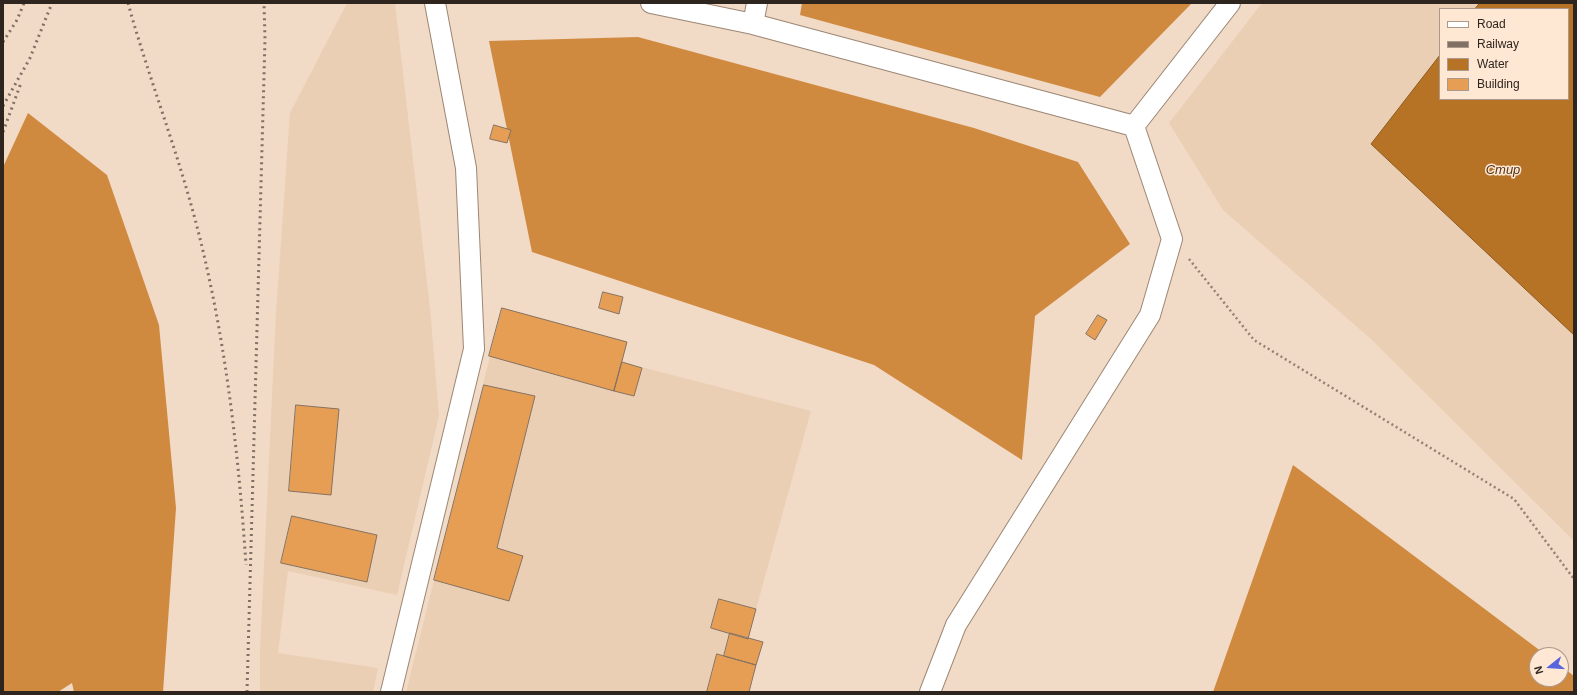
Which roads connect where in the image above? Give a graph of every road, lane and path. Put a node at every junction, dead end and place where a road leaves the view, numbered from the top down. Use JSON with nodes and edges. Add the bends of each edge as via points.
{"nodes":[{"id":1,"x":434,"y":3,"type":"edge"},
{"id":2,"x":651,"y":3,"type":"edge"},
{"id":3,"x":757,"y":3,"type":"edge"},
{"id":4,"x":1230,"y":3,"type":"edge"},
{"id":5,"x":753,"y":24,"type":"junction"},
{"id":6,"x":1134,"y":126,"type":"junction"},
{"id":7,"x":1172,"y":239,"type":"junction"},
{"id":8,"x":1574,"y":579,"type":"edge"},
{"id":9,"x":392,"y":692,"type":"edge"},
{"id":10,"x":930,"y":692,"type":"edge"}],
"edges":[{"from":1,"to":9,"type":"street","via":[[466,168],[474,349]]},
{"from":2,"to":5,"type":"street"},
{"from":3,"to":5,"type":"street"},
{"from":4,"to":6,"type":"street"},
{"from":5,"to":6,"type":"street"},
{"from":6,"to":7,"type":"street"},
{"from":7,"to":8,"type":"path","via":[[1254,340],[1514,499]]},
{"from":7,"to":10,"type":"street","via":[[1150,315],[956,625]]}]}
